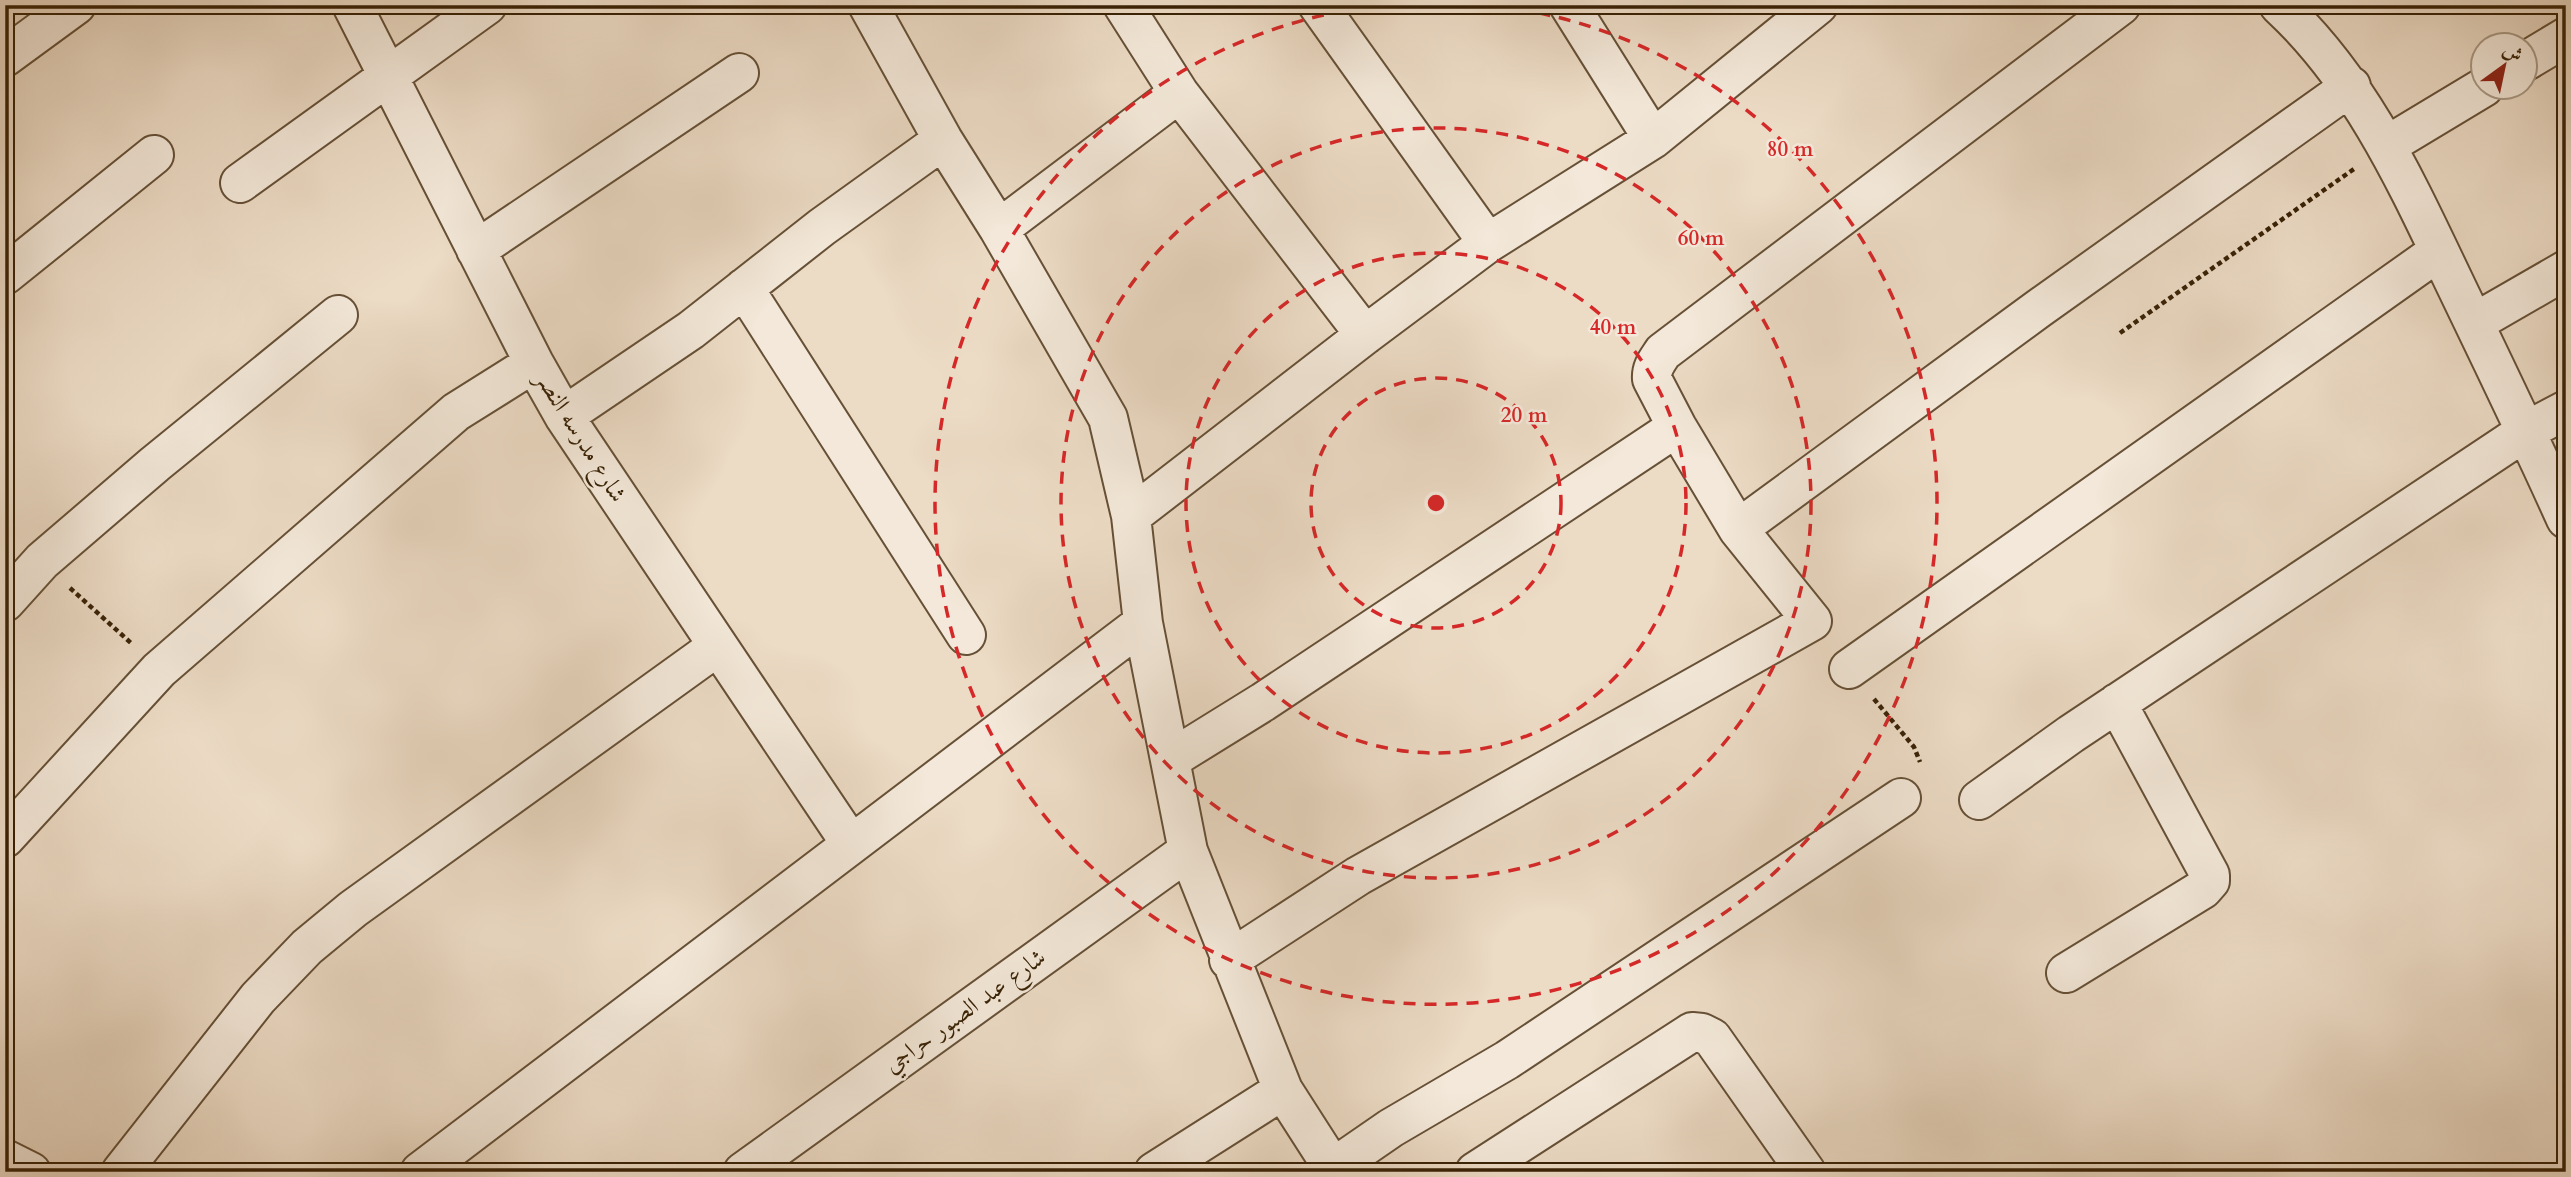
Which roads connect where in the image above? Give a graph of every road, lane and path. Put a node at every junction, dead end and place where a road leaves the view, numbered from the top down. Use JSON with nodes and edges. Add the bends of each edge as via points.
{"nodes":[{"id":1,"x":76,"y":5,"type":"edge"},
{"id":2,"x":352,"y":5,"type":"edge"},
{"id":3,"x":487,"y":5,"type":"edge"},
{"id":4,"x":868,"y":5,"type":"edge"},
{"id":5,"x":1123,"y":5,"type":"edge"},
{"id":6,"x":1318,"y":5,"type":"edge"},
{"id":7,"x":1569,"y":5,"type":"edge"},
{"id":8,"x":1818,"y":5,"type":"edge"},
{"id":9,"x":2121,"y":5,"type":"edge"},
{"id":10,"x":2279,"y":5,"type":"edge"},
{"id":11,"x":2566,"y":37,"type":"edge"},
{"id":12,"x":2540,"y":52,"type":"edge"},
{"id":13,"x":5,"y":57,"type":"edge"},
{"id":14,"x":739,"y":74,"type":"dead end"},
{"id":15,"x":389,"y":78,"type":"junction"},
{"id":16,"x":2351,"y":86,"type":"junction"},
{"id":17,"x":1179,"y":93,"type":"junction"},
{"id":18,"x":2470,"y":95,"type":"edge"},
{"id":19,"x":1653,"y":139,"type":"junction"},
{"id":20,"x":943,"y":140,"type":"junction"},
{"id":21,"x":2386,"y":146,"type":"junction"},
{"id":22,"x":154,"y":155,"type":"dead end"},
{"id":23,"x":240,"y":183,"type":"dead end"},
{"id":24,"x":999,"y":229,"type":"junction"},
{"id":25,"x":1488,"y":243,"type":"junction"},
{"id":26,"x":476,"y":250,"type":"junction"},
{"id":27,"x":2439,"y":251,"type":"junction"},
{"id":28,"x":2566,"y":270,"type":"edge"},
{"id":29,"x":5,"y":275,"type":"edge"},
{"id":30,"x":744,"y":288,"type":"junction"},
{"id":31,"x":338,"y":315,"type":"dead end"},
{"id":32,"x":2474,"y":323,"type":"junction"},
{"id":33,"x":2120,"y":333,"type":"dead end"},
{"id":34,"x":1365,"y":334,"type":"junction"},
{"id":35,"x":534,"y":363,"type":"junction"},
{"id":36,"x":2566,"y":410,"type":"edge"},
{"id":37,"x":564,"y":416,"type":"junction"},
{"id":38,"x":1676,"y":427,"type":"junction"},
{"id":39,"x":2526,"y":431,"type":"junction"},
{"id":40,"x":1131,"y":516,"type":"junction"},
{"id":41,"x":2566,"y":519,"type":"edge"},
{"id":42,"x":1738,"y":528,"type":"junction"},
{"id":43,"x":42,"y":561,"type":"junction"},
{"id":44,"x":5,"y":602,"type":"edge"},
{"id":45,"x":1143,"y":622,"type":"junction"},
{"id":46,"x":966,"y":635,"type":"dead end"},
{"id":47,"x":718,"y":646,"type":"junction"},
{"id":48,"x":1849,"y":669,"type":"joint"},
{"id":49,"x":159,"y":670,"type":"junction"},
{"id":50,"x":2117,"y":703,"type":"junction"},
{"id":51,"x":1171,"y":759,"type":"junction"},
{"id":52,"x":1902,"y":798,"type":"joint"},
{"id":53,"x":1979,"y":800,"type":"dead end"},
{"id":54,"x":5,"y":838,"type":"edge"},
{"id":55,"x":851,"y":844,"type":"junction"},
{"id":56,"x":1188,"y":851,"type":"junction"},
{"id":57,"x":1230,"y":960,"type":"junction"},
{"id":58,"x":2066,"y":973,"type":"dead end"},
{"id":59,"x":1283,"y":1090,"type":"junction"},
{"id":60,"x":5,"y":1159,"type":"edge"},
{"id":61,"x":1334,"y":1170,"type":"edge"},
{"id":62,"x":31,"y":1172,"type":"edge"},
{"id":63,"x":121,"y":1172,"type":"edge"},
{"id":64,"x":420,"y":1172,"type":"edge"},
{"id":65,"x":743,"y":1172,"type":"edge"},
{"id":66,"x":1154,"y":1172,"type":"edge"},
{"id":67,"x":1475,"y":1172,"type":"edge"},
{"id":68,"x":1807,"y":1172,"type":"edge"}],
"edges":[{"from":1,"to":13,"type":"street"},
{"from":2,"to":15,"type":"street","name":"شارع مدرسه النصر"},
{"from":3,"to":15,"type":"street"},
{"from":4,"to":20,"type":"street"},
{"from":5,"to":17,"type":"street"},
{"from":6,"to":25,"type":"street"},
{"from":7,"to":19,"type":"street"},
{"from":8,"to":19,"type":"street"},
{"from":9,"to":38,"type":"street","via":[[1663,352],[1651,372],[1652,379]]},
{"from":10,"to":16,"type":"street","via":[[2308,32]]},
{"from":11,"to":12,"type":"street"},
{"from":14,"to":26,"type":"street"},
{"from":15,"to":23,"type":"street"},
{"from":15,"to":26,"type":"street","name":"شارع مدرسه النصر"},
{"from":16,"to":21,"type":"street"},
{"from":16,"to":42,"type":"street"},
{"from":17,"to":24,"type":"street"},
{"from":17,"to":34,"type":"street"},
{"from":18,"to":21,"type":"street"},
{"from":19,"to":25,"type":"street"},
{"from":20,"to":24,"type":"street"},
{"from":20,"to":30,"type":"street"},
{"from":21,"to":27,"type":"street"},
{"from":21,"to":33,"type":"path"},
{"from":22,"to":29,"type":"street"},
{"from":24,"to":40,"type":"street","via":[[1108,418]]},
{"from":25,"to":34,"type":"street"},
{"from":26,"to":35,"type":"street","name":"شارع مدرسه النصر"},
{"from":27,"to":32,"type":"street"},
{"from":27,"to":48,"type":"street"},
{"from":28,"to":32,"type":"street"},
{"from":30,"to":37,"type":"street","via":[[691,330]]},
{"from":30,"to":46,"type":"street"},
{"from":31,"to":43,"type":"street"},
{"from":32,"to":39,"type":"street"},
{"from":34,"to":40,"type":"street"},
{"from":35,"to":37,"type":"street","name":"شارع مدرسه النصر"},
{"from":35,"to":49,"type":"street","via":[[456,412]]},
{"from":36,"to":39,"type":"street"},
{"from":37,"to":47,"type":"street","name":"شارع مدرسه النصر"},
{"from":38,"to":42,"type":"street"},
{"from":38,"to":51,"type":"street"},
{"from":39,"to":41,"type":"street"},
{"from":39,"to":50,"type":"street"},
{"from":40,"to":45,"type":"street"},
{"from":42,"to":57,"type":"street","via":[[1812,621],[1358,876]]},
{"from":43,"to":44,"type":"street"},
{"from":43,"to":49,"type":"path"},
{"from":45,"to":51,"type":"street"},
{"from":45,"to":55,"type":"street"},
{"from":47,"to":55,"type":"street","name":"شارع مدرسه النصر"},
{"from":47,"to":63,"type":"street","via":[[307,947],[258,998]]},
{"from":48,"to":52,"type":"path","via":[[1914,747],[1922,765]]},
{"from":49,"to":54,"type":"street"},
{"from":50,"to":53,"type":"street"},
{"from":50,"to":58,"type":"street","via":[[2210,881],[2203,890]]},
{"from":51,"to":56,"type":"street"},
{"from":52,"to":61,"type":"street","via":[[1507,1060],[1391,1128]]},
{"from":55,"to":64,"type":"street"},
{"from":56,"to":57,"type":"street"},
{"from":56,"to":65,"type":"street","name":"شارع عبد الصبور حراجي"},
{"from":57,"to":59,"type":"street"},
{"from":59,"to":61,"type":"street"},
{"from":59,"to":66,"type":"street"},
{"from":60,"to":62,"type":"street"},
{"from":67,"to":68,"type":"street","via":[[1692,1032],[1712,1038]]}]}
